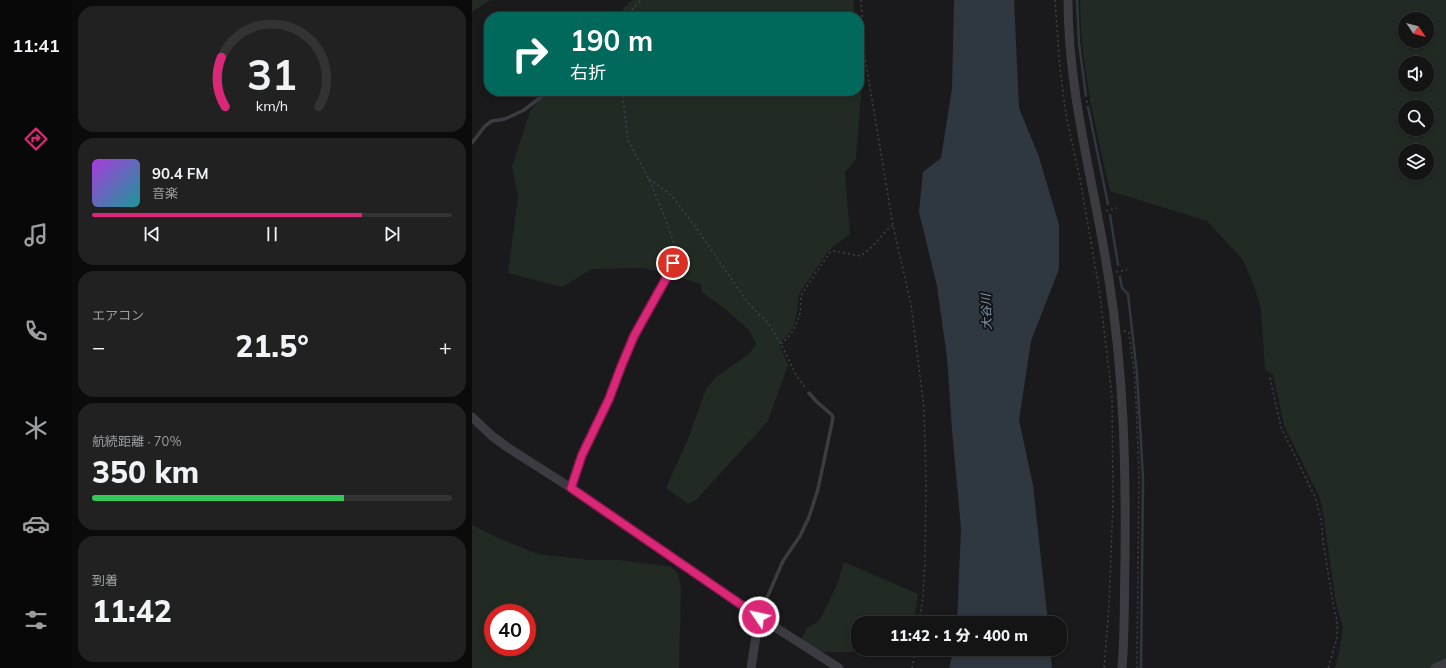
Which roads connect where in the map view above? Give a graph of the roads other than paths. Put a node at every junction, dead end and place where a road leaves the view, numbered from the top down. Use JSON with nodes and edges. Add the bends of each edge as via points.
{"nodes":[{"id":1,"x":1068,"y":0,"type":"edge"},
{"id":2,"x":542,"y":96,"type":"edge"},
{"id":3,"x":472,"y":143,"type":"edge"},
{"id":4,"x":673,"y":263,"type":"road end"},
{"id":5,"x":809,"y":393,"type":"road end"},
{"id":6,"x":472,"y":417,"type":"edge"},
{"id":7,"x":571,"y":488,"type":"junction"},
{"id":8,"x":759,"y":617,"type":"junction"},
{"id":9,"x":1446,"y":663,"type":"edge"},
{"id":10,"x":751,"y":668,"type":"edge"},
{"id":11,"x":839,"y":668,"type":"edge"},
{"id":12,"x":1122,"y":668,"type":"edge"},
{"id":13,"x":1435,"y":668,"type":"edge"}],
"edges":[{"from":1,"to":12,"type":"street","via":[[1069,44],[1076,104],[1108,274],[1122,401],[1125,480]]},
{"from":2,"to":3,"type":"lane","via":[[524,110],[505,119],[492,121]]},
{"from":4,"to":7,"type":"lane","via":[[634,336],[609,399],[582,455]]},
{"from":5,"to":8,"type":"lane","via":[[833,418],[818,489],[806,525],[783,561]]},
{"from":6,"to":7,"type":"street","via":[[507,447]]},
{"from":7,"to":8,"type":"street"},
{"from":8,"to":10,"type":"street"},
{"from":8,"to":11,"type":"street"},
{"from":9,"to":13,"type":"street"}]}
